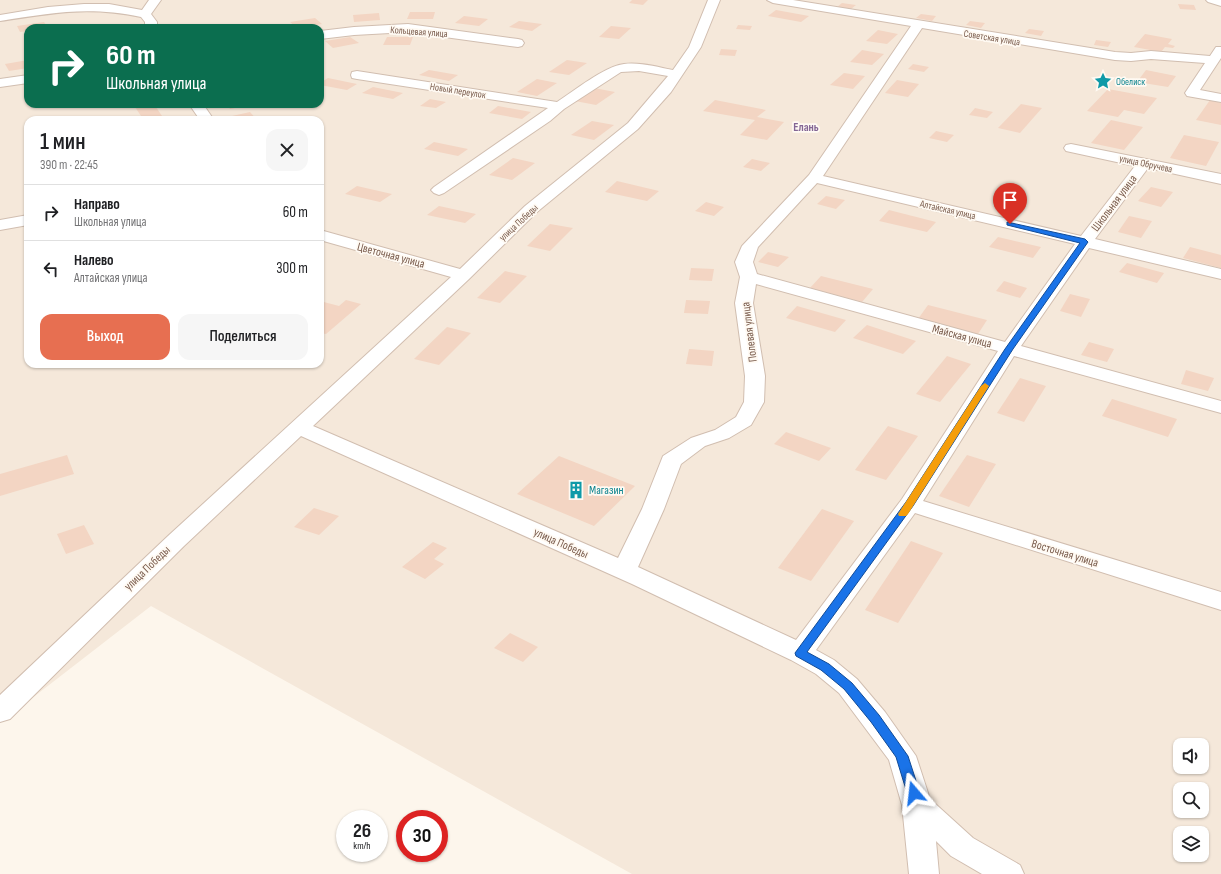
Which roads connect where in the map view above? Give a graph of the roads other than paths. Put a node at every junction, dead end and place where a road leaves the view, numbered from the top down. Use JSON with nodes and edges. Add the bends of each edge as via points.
{"nodes":[{"id":1,"x":155,"y":0,"type":"edge"},
{"id":2,"x":714,"y":0,"type":"edge"},
{"id":3,"x":773,"y":0,"type":"edge"},
{"id":4,"x":1212,"y":0,"type":"edge"},
{"id":5,"x":1221,"y":3,"type":"edge"},
{"id":6,"x":145,"y":14,"type":"junction"},
{"id":7,"x":0,"y":18,"type":"edge"},
{"id":8,"x":150,"y":24,"type":"edge"},
{"id":9,"x":918,"y":25,"type":"junction"},
{"id":10,"x":324,"y":35,"type":"edge"},
{"id":11,"x":518,"y":43,"type":"dead end"},
{"id":12,"x":1221,"y":48,"type":"edge"},
{"id":13,"x":1213,"y":60,"type":"junction"},
{"id":14,"x":676,"y":74,"type":"junction"},
{"id":15,"x":357,"y":75,"type":"dead end"},
{"id":16,"x":24,"y":80,"type":"edge"},
{"id":17,"x":0,"y":83,"type":"edge"},
{"id":18,"x":1221,"y":98,"type":"edge"},
{"id":19,"x":559,"y":106,"type":"junction"},
{"id":20,"x":1071,"y":148,"type":"dead end"},
{"id":21,"x":1145,"y":162,"type":"junction"},
{"id":22,"x":814,"y":178,"type":"junction"},
{"id":23,"x":1221,"y":179,"type":"edge"},
{"id":24,"x":439,"y":190,"type":"dead end"},
{"id":25,"x":24,"y":221,"type":"edge"},
{"id":26,"x":0,"y":225,"type":"edge"},
{"id":27,"x":324,"y":236,"type":"edge"},
{"id":28,"x":1085,"y":242,"type":"junction"},
{"id":29,"x":463,"y":274,"type":"junction"},
{"id":30,"x":1221,"y":274,"type":"edge"},
{"id":31,"x":749,"y":277,"type":"junction"},
{"id":32,"x":1009,"y":349,"type":"junction"},
{"id":33,"x":1221,"y":407,"type":"edge"},
{"id":34,"x":298,"y":427,"type":"junction"},
{"id":35,"x":910,"y":504,"type":"junction"},
{"id":36,"x":624,"y":571,"type":"junction"},
{"id":37,"x":1221,"y":601,"type":"edge"},
{"id":38,"x":800,"y":653,"type":"junction"},
{"id":39,"x":1,"y":710,"type":"edge"},
{"id":40,"x":917,"y":805,"type":"junction"},
{"id":41,"x":924,"y":874,"type":"edge"},
{"id":42,"x":1009,"y":874,"type":"edge"}],
"edges":[{"from":1,"to":6,"type":"street"},
{"from":2,"to":14,"type":"street","name":"улица Победы","via":[[695,46]]},
{"from":3,"to":9,"type":"street","name":"Советская улица"},
{"from":4,"to":5,"type":"street"},
{"from":6,"to":7,"type":"street","via":[[111,8],[78,7]]},
{"from":6,"to":8,"type":"street"},
{"from":9,"to":13,"type":"street","name":"Советская улица","via":[[1115,56],[1151,54]]},
{"from":9,"to":22,"type":"street","name":"Полевая улица"},
{"from":10,"to":11,"type":"street","name":"Кольцевая улица","via":[[408,28]]},
{"from":12,"to":13,"type":"street"},
{"from":13,"to":18,"type":"street","via":[[1192,93]]},
{"from":14,"to":19,"type":"street","via":[[649,69],[621,68]]},
{"from":14,"to":29,"type":"street","name":"улица Победы","via":[[633,126],[534,206]]},
{"from":15,"to":19,"type":"street","name":"Новый переулок"},
{"from":16,"to":17,"type":"street"},
{"from":19,"to":24,"type":"street"},
{"from":20,"to":21,"type":"street","name":"улица Обручева"},
{"from":21,"to":23,"type":"street","name":"улица Обручева"},
{"from":21,"to":28,"type":"street","name":"Школьная улица"},
{"from":22,"to":28,"type":"street","name":"Алтайская улица"},
{"from":22,"to":31,"type":"street","name":"Полевая улица","via":[[750,246],[744,262]]},
{"from":25,"to":26,"type":"street"},
{"from":27,"to":29,"type":"street","name":"Цветочная улица"},
{"from":28,"to":30,"type":"street","name":"Алтайская улица"},
{"from":28,"to":32,"type":"street","name":"Школьная улица"},
{"from":29,"to":34,"type":"street","name":"улица Победы"},
{"from":31,"to":32,"type":"street","name":"Майская улица"},
{"from":31,"to":36,"type":"street","name":"Полевая улица","via":[[744,303],[755,376],[754,402],[744,421],[722,434],[698,442],[671,461],[653,509]]},
{"from":32,"to":33,"type":"street","name":"Майская улица"},
{"from":32,"to":35,"type":"street","name":"Школьная улица"},
{"from":34,"to":36,"type":"street","name":"улица Победы"},
{"from":34,"to":39,"type":"street","name":"улица Победы"},
{"from":35,"to":37,"type":"street","name":"Восточная улица"},
{"from":35,"to":38,"type":"street","name":"Школьная улица"},
{"from":36,"to":38,"type":"street","name":"улица Победы"},
{"from":38,"to":40,"type":"street","via":[[825,667],[848,686],[875,719],[902,756]]},
{"from":40,"to":41,"type":"street"},
{"from":40,"to":42,"type":"street","via":[[962,847]]}]}
